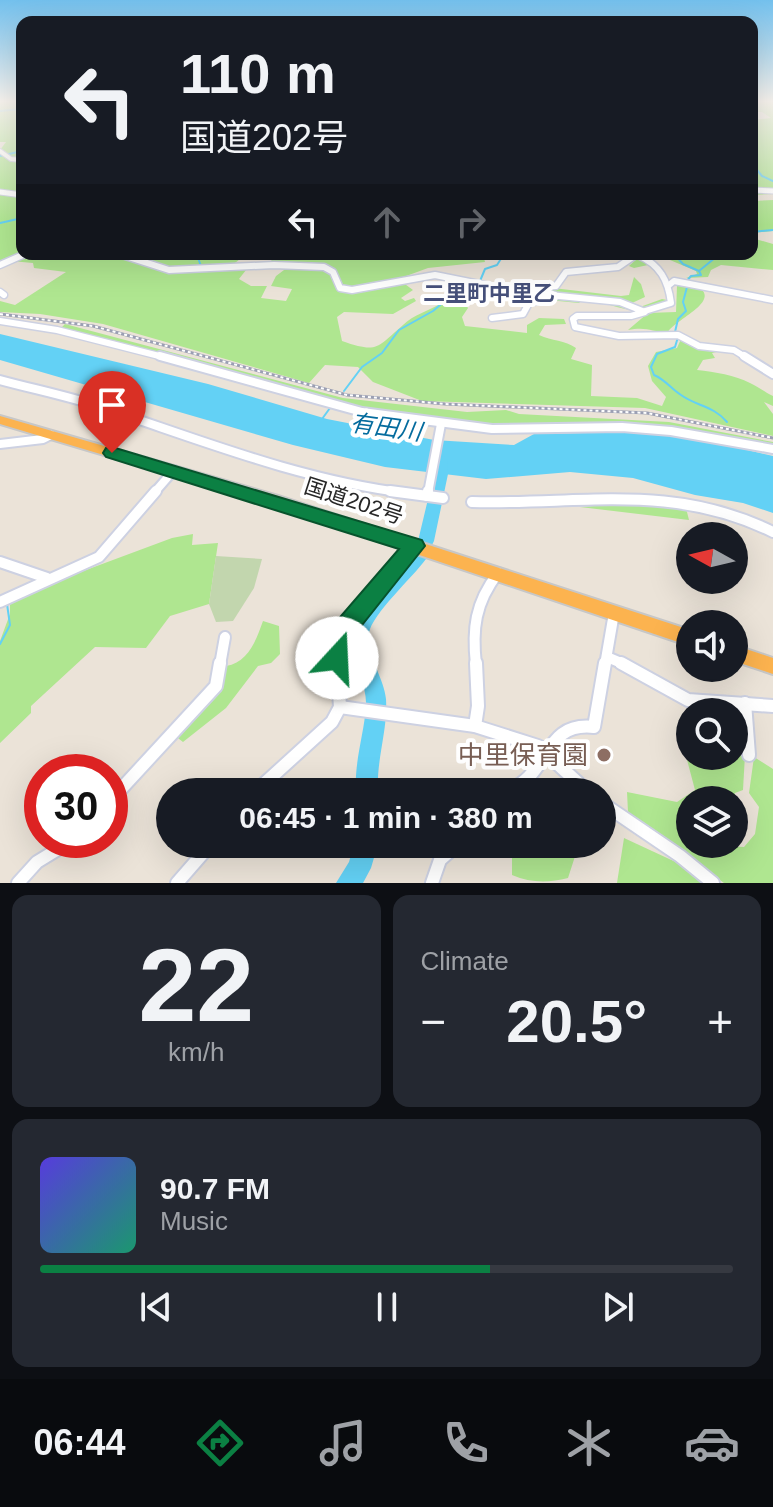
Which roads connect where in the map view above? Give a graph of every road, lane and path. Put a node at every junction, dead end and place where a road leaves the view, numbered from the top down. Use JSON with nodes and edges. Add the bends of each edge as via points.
{"nodes":[{"id":1,"x":138,"y":260,"type":"edge"},
{"id":2,"x":629,"y":260,"type":"edge"},
{"id":3,"x":649,"y":260,"type":"edge"},
{"id":4,"x":669,"y":285,"type":"junction"},
{"id":5,"x":512,"y":290,"type":"junction"},
{"id":6,"x":577,"y":297,"type":"junction"},
{"id":7,"x":773,"y":300,"type":"edge"},
{"id":8,"x":645,"y":311,"type":"junction"},
{"id":9,"x":492,"y":318,"type":"dead end"},
{"id":10,"x":0,"y":321,"type":"edge"},
{"id":11,"x":773,"y":374,"type":"edge"},
{"id":12,"x":0,"y":380,"type":"edge"},
{"id":13,"x":0,"y":420,"type":"edge"},
{"id":14,"x":441,"y":424,"type":"junction"},
{"id":15,"x":51,"y":435,"type":"junction"},
{"id":16,"x":0,"y":444,"type":"edge"},
{"id":17,"x":773,"y":449,"type":"edge"},
{"id":18,"x":174,"y":470,"type":"junction"},
{"id":19,"x":427,"y":496,"type":"junction"},
{"id":20,"x":443,"y":498,"type":"dead end"},
{"id":21,"x":472,"y":502,"type":"dead end"},
{"id":22,"x":759,"y":523,"type":"junction"},
{"id":23,"x":773,"y":524,"type":"edge"},
{"id":24,"x":773,"y":532,"type":"edge"},
{"id":25,"x":414,"y":546,"type":"junction"},
{"id":26,"x":0,"y":562,"type":"edge"},
{"id":27,"x":498,"y":573,"type":"junction"},
{"id":28,"x":47,"y":578,"type":"junction"},
{"id":29,"x":0,"y":602,"type":"edge"},
{"id":30,"x":614,"y":613,"type":"junction"},
{"id":31,"x":676,"y":633,"type":"edge"},
{"id":32,"x":225,"y":637,"type":"dead end"},
{"id":33,"x":607,"y":657,"type":"junction"},
{"id":34,"x":748,"y":658,"type":"edge"},
{"id":35,"x":773,"y":666,"type":"edge"},
{"id":36,"x":685,"y":698,"type":"edge"},
{"id":37,"x":748,"y":703,"type":"edge"},
{"id":38,"x":773,"y":706,"type":"edge"},
{"id":39,"x":340,"y":707,"type":"junction"},
{"id":40,"x":475,"y":726,"type":"junction"},
{"id":41,"x":748,"y":742,"type":"edge"},
{"id":42,"x":549,"y":753,"type":"junction"},
{"id":43,"x":749,"y":755,"type":"dead end"},
{"id":44,"x":271,"y":778,"type":"edge"},
{"id":45,"x":528,"y":778,"type":"edge"},
{"id":46,"x":574,"y":778,"type":"edge"},
{"id":47,"x":128,"y":781,"type":"edge"},
{"id":48,"x":616,"y":813,"type":"edge"},
{"id":49,"x":44,"y":858,"type":"edge"},
{"id":50,"x":199,"y":858,"type":"edge"},
{"id":51,"x":442,"y":858,"type":"edge"},
{"id":52,"x":18,"y":883,"type":"edge"},
{"id":53,"x":177,"y":883,"type":"edge"},
{"id":54,"x":432,"y":883,"type":"edge"},
{"id":55,"x":713,"y":883,"type":"edge"}],
"edges":[{"from":1,"to":5,"type":"street","via":[[169,270],[324,267],[333,272],[337,286],[351,291],[425,275]]},
{"from":2,"to":5,"type":"street","via":[[618,267],[566,272],[556,286]]},
{"from":3,"to":4,"type":"street"},
{"from":4,"to":7,"type":"street","via":[[685,281]]},
{"from":4,"to":8,"type":"street","via":[[671,303]]},
{"from":5,"to":6,"type":"street"},
{"from":6,"to":8,"type":"street"},
{"from":6,"to":9,"type":"street","via":[[537,301],[523,314]]},
{"from":8,"to":11,"type":"street","via":[[577,316],[573,324],[619,336],[677,335],[699,346],[734,350]]},
{"from":10,"to":14,"type":"street","via":[[190,363],[333,406]]},
{"from":12,"to":19,"type":"street","via":[[96,405],[293,471]]},
{"from":13,"to":15,"type":"highway","name":"国道202号"},
{"from":14,"to":17,"type":"street","via":[[622,427]]},
{"from":14,"to":19,"type":"street"},
{"from":15,"to":16,"type":"street"},
{"from":15,"to":18,"type":"highway","name":"国道202号"},
{"from":18,"to":25,"type":"highway","name":"国道202号"},
{"from":18,"to":28,"type":"street","via":[[99,557]]},
{"from":19,"to":20,"type":"street"},
{"from":21,"to":22,"type":"street","via":[[671,501],[732,512]]},
{"from":22,"to":23,"type":"street"},
{"from":22,"to":24,"type":"street"},
{"from":25,"to":27,"type":"highway","name":"国道202号"},
{"from":25,"to":39,"type":"street","via":[[344,630],[337,658]]},
{"from":26,"to":28,"type":"street"},
{"from":27,"to":30,"type":"highway","name":"国道202号"},
{"from":27,"to":40,"type":"street","via":[[473,620],[474,672],[481,697]]},
{"from":28,"to":29,"type":"street"},
{"from":30,"to":31,"type":"highway","name":"国道202号"},
{"from":30,"to":33,"type":"street"},
{"from":32,"to":47,"type":"street","via":[[216,686]]},
{"from":33,"to":36,"type":"street"},
{"from":33,"to":42,"type":"street","via":[[594,727],[563,731]]},
{"from":34,"to":35,"type":"highway"},
{"from":37,"to":38,"type":"street"},
{"from":39,"to":40,"type":"street"},
{"from":39,"to":44,"type":"street","via":[[324,731]]},
{"from":40,"to":42,"type":"street"},
{"from":41,"to":43,"type":"street"},
{"from":42,"to":45,"type":"street"},
{"from":42,"to":46,"type":"street"},
{"from":48,"to":55,"type":"street"},
{"from":49,"to":52,"type":"street"},
{"from":50,"to":53,"type":"street"},
{"from":51,"to":54,"type":"street"}]}
